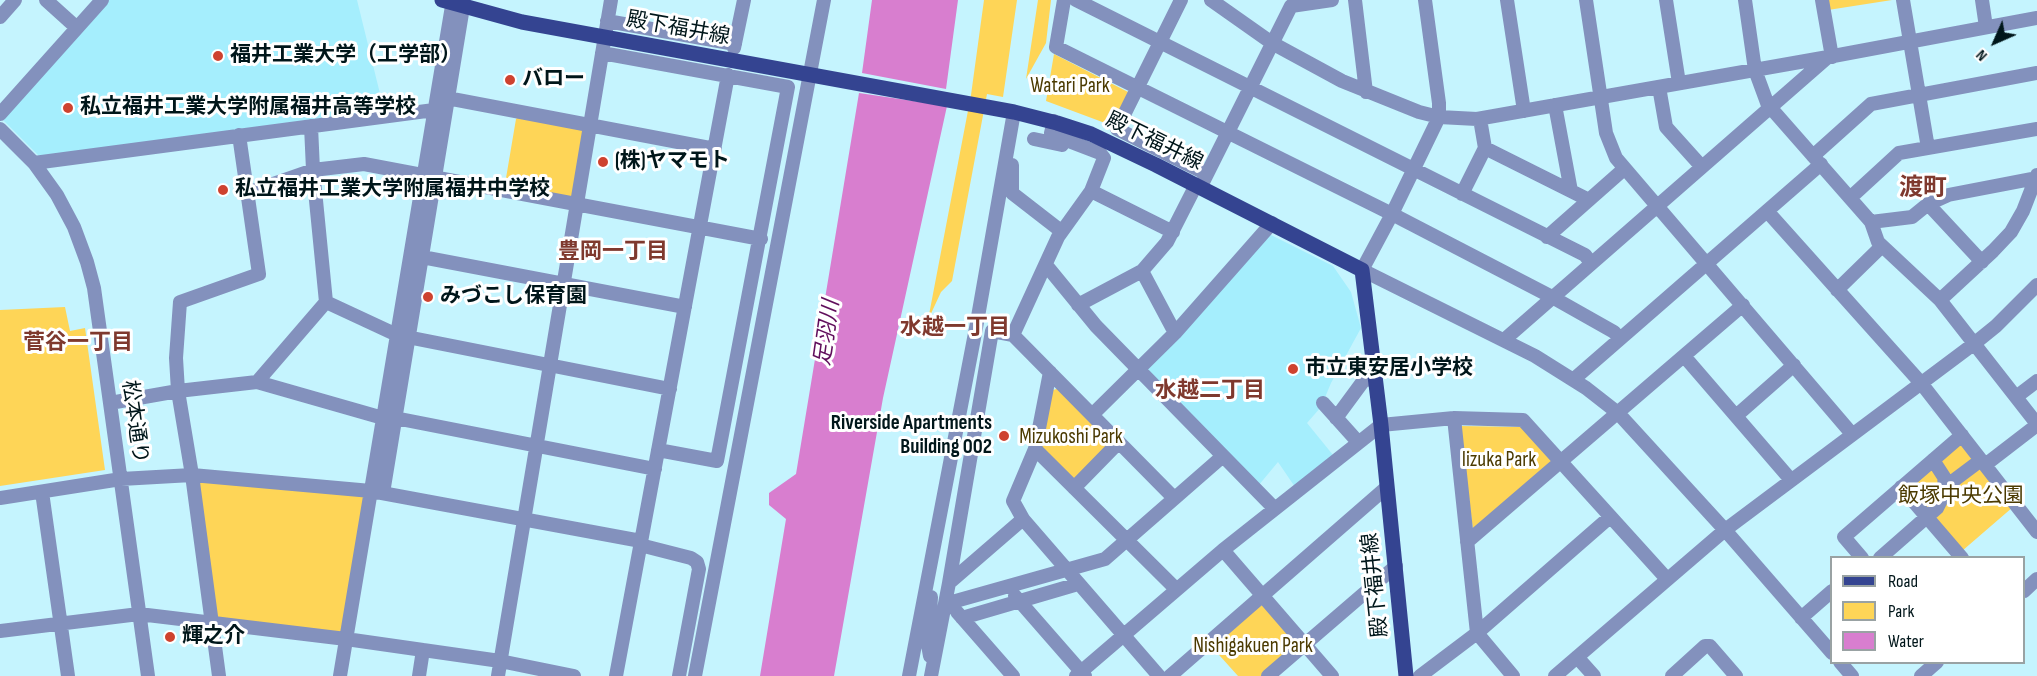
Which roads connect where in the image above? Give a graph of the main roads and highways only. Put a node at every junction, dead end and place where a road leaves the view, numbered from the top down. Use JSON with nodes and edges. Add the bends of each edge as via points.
{"nodes":[{"id":1,"x":453,"y":3,"type":"edge"},
{"id":2,"x":1406,"y":676,"type":"edge"}],
"edges":[{"from":1,"to":2,"type":"main road","name":"殿下福井線","via":[[522,22],[1054,122],[1201,182],[1362,270]]}]}
